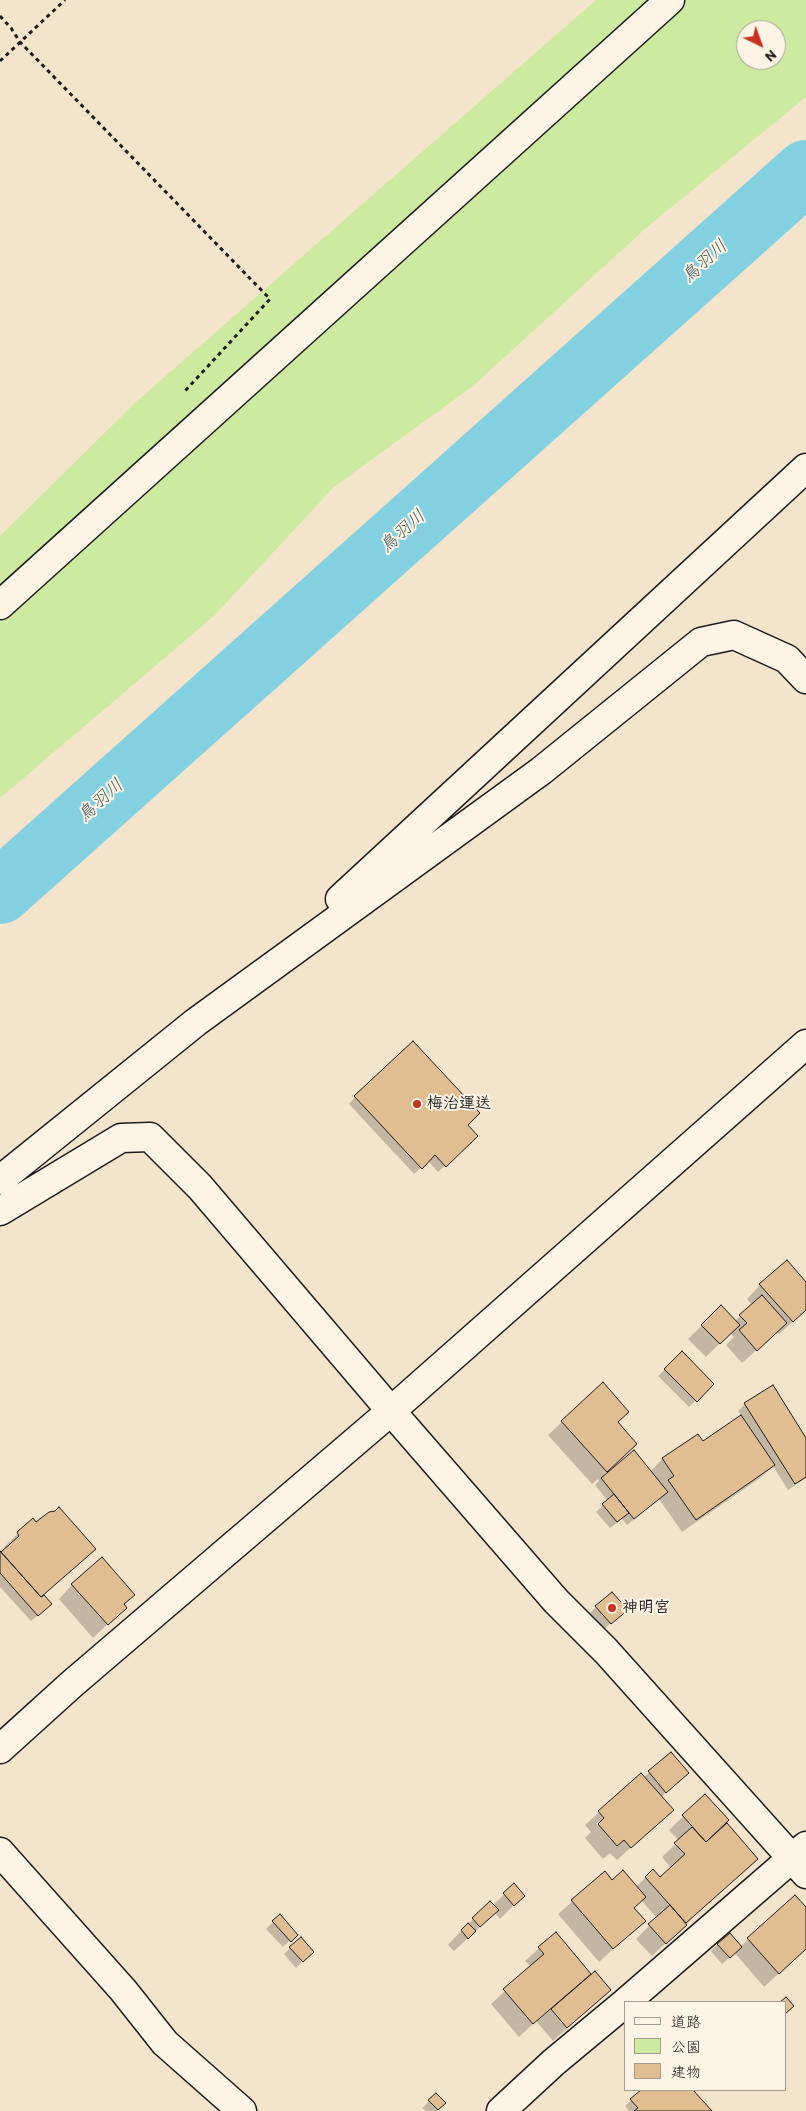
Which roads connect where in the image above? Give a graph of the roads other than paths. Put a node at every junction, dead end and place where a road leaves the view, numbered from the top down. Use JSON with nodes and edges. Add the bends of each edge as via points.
{"nodes":[{"id":1,"x":670,"y":0,"type":"edge"},
{"id":2,"x":806,"y":468,"type":"edge"},
{"id":3,"x":0,"y":605,"type":"edge"},
{"id":4,"x":806,"y":679,"type":"edge"},
{"id":5,"x":247,"y":984,"type":"junction"},
{"id":6,"x":806,"y":1044,"type":"edge"},
{"id":7,"x":0,"y":1180,"type":"edge"},
{"id":8,"x":0,"y":1211,"type":"edge"},
{"id":9,"x":391,"y":1411,"type":"junction"},
{"id":10,"x":0,"y":1749,"type":"edge"},
{"id":11,"x":0,"y":1852,"type":"edge"},
{"id":12,"x":801,"y":1859,"type":"edge"},
{"id":13,"x":627,"y":2001,"type":"edge"},
{"id":14,"x":624,"y":2004,"type":"edge"},
{"id":15,"x":242,"y":2111,"type":"edge"},
{"id":16,"x":501,"y":2111,"type":"edge"}],
"edges":[{"from":1,"to":3,"type":"street"},
{"from":2,"to":5,"type":"street"},
{"from":4,"to":5,"type":"street","via":[[787,659],[734,635],[701,642],[541,771]]},
{"from":5,"to":7,"type":"street"},
{"from":6,"to":9,"type":"street"},
{"from":8,"to":9,"type":"street","via":[[120,1138],[150,1137],[200,1187]]},
{"from":9,"to":10,"type":"street","via":[[73,1682]]},
{"from":9,"to":12,"type":"street","via":[[556,1601]]},
{"from":11,"to":15,"type":"street","via":[[123,1990],[165,2043]]},
{"from":12,"to":13,"type":"street"},
{"from":14,"to":16,"type":"street"}]}
